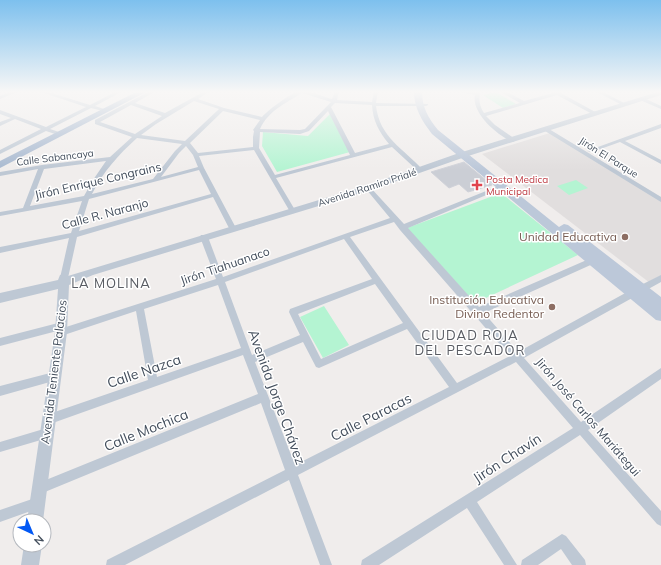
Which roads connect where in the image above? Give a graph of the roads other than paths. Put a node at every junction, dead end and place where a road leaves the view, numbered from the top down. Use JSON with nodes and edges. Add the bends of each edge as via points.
{"nodes":[{"id":1,"x":68,"y":117,"type":"edge"},
{"id":2,"x":93,"y":117,"type":"edge"},
{"id":3,"x":103,"y":117,"type":"edge"},
{"id":4,"x":162,"y":117,"type":"edge"},
{"id":5,"x":213,"y":117,"type":"edge"},
{"id":6,"x":319,"y":117,"type":"edge"},
{"id":7,"x":334,"y":117,"type":"edge"},
{"id":8,"x":376,"y":117,"type":"edge"},
{"id":9,"x":427,"y":117,"type":"edge"},
{"id":10,"x":485,"y":117,"type":"edge"},
{"id":11,"x":586,"y":117,"type":"edge"},
{"id":12,"x":14,"y":118,"type":"joint"},
{"id":13,"x":262,"y":118,"type":"edge"},
{"id":14,"x":0,"y":124,"type":"edge"},
{"id":15,"x":661,"y":126,"type":"edge"},
{"id":16,"x":45,"y":129,"type":"junction"},
{"id":17,"x":550,"y":129,"type":"junction"},
{"id":18,"x":256,"y":130,"type":"junction"},
{"id":19,"x":60,"y":134,"type":"junction"},
{"id":20,"x":136,"y":136,"type":"junction"},
{"id":21,"x":513,"y":140,"type":"junction"},
{"id":22,"x":620,"y":140,"type":"junction"},
{"id":23,"x":186,"y":143,"type":"junction"},
{"id":24,"x":392,"y":145,"type":"junction"},
{"id":25,"x":256,"y":148,"type":"junction"},
{"id":26,"x":0,"y":151,"type":"edge"},
{"id":27,"x":590,"y":151,"type":"junction"},
{"id":28,"x":352,"y":154,"type":"junction"},
{"id":29,"x":466,"y":154,"type":"junction"},
{"id":30,"x":196,"y":155,"type":"junction"},
{"id":31,"x":16,"y":157,"type":"junction"},
{"id":32,"x":112,"y":159,"type":"junction"},
{"id":33,"x":661,"y":162,"type":"edge"},
{"id":34,"x":0,"y":165,"type":"edge"},
{"id":35,"x":42,"y":167,"type":"junction"},
{"id":36,"x":201,"y":168,"type":"junction"},
{"id":37,"x":420,"y":170,"type":"junction"},
{"id":38,"x":0,"y":174,"type":"edge"},
{"id":39,"x":272,"y":177,"type":"junction"},
{"id":40,"x":155,"y":180,"type":"junction"},
{"id":41,"x":501,"y":187,"type":"junction"},
{"id":42,"x":368,"y":188,"type":"junction"},
{"id":43,"x":661,"y":194,"type":"edge"},
{"id":44,"x":214,"y":195,"type":"junction"},
{"id":45,"x":86,"y":198,"type":"junction"},
{"id":46,"x":661,"y":200,"type":"edge"},
{"id":47,"x":26,"y":208,"type":"junction"},
{"id":48,"x":292,"y":210,"type":"junction"},
{"id":49,"x":0,"y":214,"type":"edge"},
{"id":50,"x":394,"y":219,"type":"junction"},
{"id":51,"x":232,"y":228,"type":"junction"},
{"id":52,"x":402,"y":228,"type":"junction"},
{"id":53,"x":74,"y":235,"type":"junction"},
{"id":54,"x":346,"y":237,"type":"junction"},
{"id":55,"x":204,"y":238,"type":"junction"},
{"id":56,"x":0,"y":250,"type":"edge"},
{"id":57,"x":592,"y":261,"type":"junction"},
{"id":58,"x":661,"y":278,"type":"edge"},
{"id":59,"x":67,"y":280,"type":"junction"},
{"id":60,"x":377,"y":280,"type":"junction"},
{"id":61,"x":219,"y":281,"type":"junction"},
{"id":62,"x":636,"y":290,"type":"junction"},
{"id":63,"x":0,"y":293,"type":"edge"},
{"id":64,"x":0,"y":298,"type":"edge"},
{"id":65,"x":661,"y":304,"type":"edge"},
{"id":66,"x":140,"y":307,"type":"junction"},
{"id":67,"x":477,"y":312,"type":"junction"},
{"id":68,"x":661,"y":316,"type":"edge"},
{"id":69,"x":409,"y":324,"type":"junction"},
{"id":70,"x":61,"y":329,"type":"junction"},
{"id":71,"x":306,"y":338,"type":"junction"},
{"id":72,"x":0,"y":342,"type":"edge"},
{"id":73,"x":246,"y":350,"type":"junction"},
{"id":74,"x":517,"y":357,"type":"junction"},
{"id":75,"x":250,"y":360,"type":"junction"},
{"id":76,"x":661,"y":373,"type":"edge"},
{"id":77,"x":54,"y":377,"type":"junction"},
{"id":78,"x":153,"y":383,"type":"junction"},
{"id":79,"x":456,"y":389,"type":"junction"},
{"id":80,"x":0,"y":391,"type":"edge"},
{"id":81,"x":263,"y":397,"type":"junction"},
{"id":82,"x":50,"y":418,"type":"junction"},
{"id":83,"x":580,"y":428,"type":"junction"},
{"id":84,"x":47,"y":433,"type":"junction"},
{"id":85,"x":0,"y":447,"type":"edge"},
{"id":86,"x":290,"y":474,"type":"junction"},
{"id":87,"x":40,"y":488,"type":"junction"},
{"id":88,"x":469,"y":500,"type":"junction"},
{"id":89,"x":38,"y":503,"type":"junction"},
{"id":90,"x":36,"y":513,"type":"edge"},
{"id":91,"x":0,"y":516,"type":"edge"},
{"id":92,"x":661,"y":520,"type":"edge"},
{"id":93,"x":32,"y":553,"type":"edge"},
{"id":94,"x":30,"y":565,"type":"edge"},
{"id":95,"x":112,"y":565,"type":"edge"},
{"id":96,"x":326,"y":565,"type":"edge"},
{"id":97,"x":367,"y":565,"type":"edge"},
{"id":98,"x":511,"y":565,"type":"edge"},
{"id":99,"x":527,"y":565,"type":"edge"},
{"id":100,"x":580,"y":565,"type":"edge"}],
"edges":[{"from":1,"to":16,"type":"street"},
{"from":2,"to":19,"type":"main road"},
{"from":3,"to":20,"type":"street","via":[[97,123]]},
{"from":4,"to":20,"type":"street","name":"Avenida Teniente Palacios"},
{"from":5,"to":23,"type":"street"},
{"from":6,"to":18,"type":"street","via":[[304,132]]},
{"from":7,"to":28,"type":"street"},
{"from":8,"to":24,"type":"street"},
{"from":9,"to":29,"type":"main road","via":[[429,125]]},
{"from":10,"to":21,"type":"street"},
{"from":11,"to":17,"type":"street","name":"Avenida Ramiro Prialé"},
{"from":12,"to":14,"type":"street"},
{"from":12,"to":16,"type":"street"},
{"from":13,"to":18,"type":"street"},
{"from":15,"to":22,"type":"street"},
{"from":16,"to":19,"type":"street"},
{"from":16,"to":26,"type":"street"},
{"from":17,"to":21,"type":"street","name":"Avenida Ramiro Prialé"},
{"from":17,"to":27,"type":"street","name":"Jirón El Parque"},
{"from":17,"to":46,"type":"street","name":"Jirón El Parque"},
{"from":18,"to":25,"type":"street"},
{"from":19,"to":31,"type":"main road"},
{"from":20,"to":23,"type":"street"},
{"from":20,"to":32,"type":"street","name":"Avenida Teniente Palacios"},
{"from":21,"to":29,"type":"street","name":"Avenida Ramiro Prialé"},
{"from":22,"to":27,"type":"street"},
{"from":22,"to":33,"type":"street"},
{"from":23,"to":30,"type":"street"},
{"from":23,"to":40,"type":"street"},
{"from":24,"to":28,"type":"street"},
{"from":24,"to":37,"type":"street"},
{"from":25,"to":30,"type":"street"},
{"from":25,"to":39,"type":"street"},
{"from":26,"to":31,"type":"street"},
{"from":27,"to":43,"type":"street","name":"Jirón El Parque"},
{"from":28,"to":39,"type":"street"},
{"from":29,"to":37,"type":"street","name":"Avenida Ramiro Prialé"},
{"from":29,"to":41,"type":"main road"},
{"from":29,"to":62,"type":"main road"},
{"from":30,"to":36,"type":"street"},
{"from":31,"to":34,"type":"main road"},
{"from":32,"to":35,"type":"street","name":"Calle Sabancaya"},
{"from":32,"to":45,"type":"street","name":"Avenida Teniente Palacios"},
{"from":35,"to":38,"type":"street","name":"Calle Sabancaya"},
{"from":35,"to":47,"type":"street"},
{"from":36,"to":40,"type":"street","name":"Jirón Enrique Congrains"},
{"from":36,"to":44,"type":"street"},
{"from":37,"to":42,"type":"street","name":"Avenida Ramiro Prialé"},
{"from":39,"to":48,"type":"street"},
{"from":40,"to":45,"type":"street","name":"Jirón Enrique Congrains"},
{"from":41,"to":52,"type":"street"},
{"from":41,"to":57,"type":"main road"},
{"from":42,"to":48,"type":"street","name":"Avenida Ramiro Prialé"},
{"from":42,"to":50,"type":"street","name":"Jirón José Carlos Mariátegui"},
{"from":44,"to":51,"type":"street"},
{"from":44,"to":53,"type":"street","name":"Calle R. Naranjo"},
{"from":45,"to":47,"type":"street","name":"Jirón Enrique Congrains"},
{"from":45,"to":53,"type":"street","name":"Avenida Teniente Palacios"},
{"from":47,"to":49,"type":"street","name":"Jirón Enrique Congrains"},
{"from":48,"to":51,"type":"street","name":"Avenida Ramiro Prialé"},
{"from":50,"to":52,"type":"street","name":"Jirón José Carlos Mariátegui"},
{"from":50,"to":54,"type":"street","name":"Jirón Tiahuanaco"},
{"from":51,"to":55,"type":"street","name":"Avenida Ramiro Prialé"},
{"from":52,"to":67,"type":"street","name":"Jirón José Carlos Mariátegui"},
{"from":53,"to":56,"type":"street","name":"Calle R. Naranjo"},
{"from":53,"to":59,"type":"street","name":"Avenida Teniente Palacios"},
{"from":54,"to":60,"type":"street"},
{"from":54,"to":61,"type":"street","name":"Jirón Tiahuanaco"},
{"from":55,"to":59,"type":"street","name":"Avenida Ramiro Prialé"},
{"from":55,"to":61,"type":"street","name":"Avenida Jorge Chávez"},
{"from":57,"to":62,"type":"main road"},
{"from":57,"to":67,"type":"street"},
{"from":58,"to":62,"type":"street","name":"Calle Paracas"},
{"from":59,"to":63,"type":"street","name":"Avenida Ramiro Prialé"},
{"from":59,"to":64,"type":"street","name":"Avenida Ramiro Prialé"},
{"from":59,"to":70,"type":"street","name":"Avenida Teniente Palacios"},
{"from":60,"to":69,"type":"street"},
{"from":60,"to":71,"type":"street","via":[[294,312]]},
{"from":61,"to":66,"type":"street","name":"Jirón Tiahuanaco"},
{"from":61,"to":73,"type":"street","name":"Avenida Jorge Chávez"},
{"from":62,"to":65,"type":"main road"},
{"from":62,"to":68,"type":"main road"},
{"from":62,"to":74,"type":"street","name":"Calle Paracas"},
{"from":66,"to":70,"type":"street","name":"Jirón Tiahuanaco"},
{"from":66,"to":78,"type":"street"},
{"from":67,"to":74,"type":"street","name":"Jirón José Carlos Mariátegui"},
{"from":69,"to":71,"type":"street","via":[[319,364]]},
{"from":69,"to":79,"type":"street"},
{"from":70,"to":72,"type":"street","name":"Jirón Tiahuanaco"},
{"from":70,"to":77,"type":"street","name":"Avenida Teniente Palacios"},
{"from":71,"to":75,"type":"street"},
{"from":73,"to":75,"type":"street","name":"Avenida Jorge Chávez"},
{"from":73,"to":78,"type":"street","name":"Calle Nazca"},
{"from":74,"to":79,"type":"street","name":"Calle Paracas"},
{"from":74,"to":83,"type":"street","name":"Jirón José Carlos Mariátegui"},
{"from":75,"to":81,"type":"street","name":"Avenida Jorge Chávez"},
{"from":76,"to":83,"type":"street","name":"Jirón Chavín"},
{"from":77,"to":80,"type":"street"},
{"from":77,"to":82,"type":"street","name":"Avenida Teniente Palacios"},
{"from":78,"to":82,"type":"street","name":"Calle Nazca"},
{"from":79,"to":86,"type":"street","name":"Calle Paracas"},
{"from":81,"to":86,"type":"street","name":"Avenida Jorge Chávez"},
{"from":81,"to":87,"type":"street","name":"Calle Mochica"},
{"from":82,"to":84,"type":"street","name":"Avenida Teniente Palacios"},
{"from":83,"to":88,"type":"street","name":"Jirón Chavín"},
{"from":83,"to":92,"type":"street","name":"Jirón José Carlos Mariátegui"},
{"from":84,"to":85,"type":"street"},
{"from":84,"to":87,"type":"street","name":"Avenida Teniente Palacios"},
{"from":86,"to":95,"type":"street","name":"Calle Paracas"},
{"from":86,"to":96,"type":"street","name":"Avenida Jorge Chávez"},
{"from":87,"to":89,"type":"street","name":"Avenida Teniente Palacios"},
{"from":88,"to":97,"type":"street","name":"Jirón Chavín"},
{"from":88,"to":98,"type":"street"},
{"from":89,"to":90,"type":"street","name":"Avenida Teniente Palacios"},
{"from":89,"to":91,"type":"street"},
{"from":93,"to":94,"type":"street"},
{"from":99,"to":100,"type":"street","via":[[562,540]]}]}
